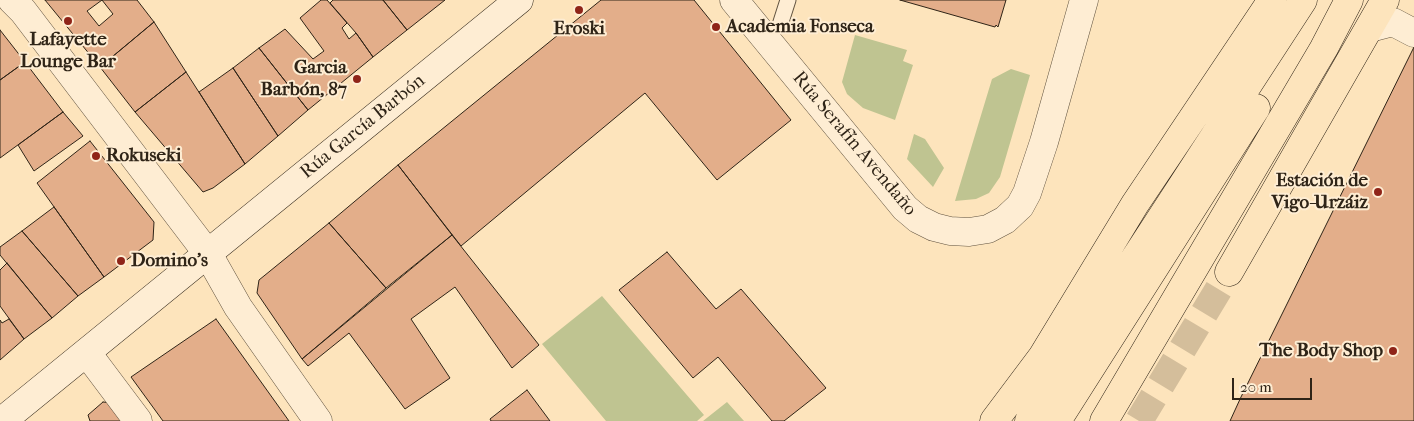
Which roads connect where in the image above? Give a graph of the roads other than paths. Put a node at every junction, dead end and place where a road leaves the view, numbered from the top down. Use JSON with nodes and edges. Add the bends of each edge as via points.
{"nodes":[{"id":1,"x":12,"y":0,"type":"edge"},
{"id":2,"x":519,"y":0,"type":"edge"},
{"id":3,"x":734,"y":0,"type":"edge"},
{"id":4,"x":788,"y":0,"type":"edge"},
{"id":5,"x":1084,"y":0,"type":"edge"},
{"id":6,"x":1272,"y":0,"type":"edge"},
{"id":7,"x":1303,"y":0,"type":"edge"},
{"id":8,"x":1322,"y":0,"type":"edge"},
{"id":9,"x":1348,"y":0,"type":"edge"},
{"id":10,"x":1390,"y":17,"type":"edge"},
{"id":11,"x":780,"y":25,"type":"dead end"},
{"id":12,"x":1107,"y":251,"type":"junction"},
{"id":13,"x":208,"y":254,"type":"junction"},
{"id":14,"x":1229,"y":272,"type":"tunnel mouth"},
{"id":15,"x":87,"y":353,"type":"junction"},
{"id":16,"x":2,"y":421,"type":"edge"},
{"id":17,"x":138,"y":421,"type":"edge"},
{"id":18,"x":318,"y":421,"type":"edge"},
{"id":19,"x":980,"y":421,"type":"edge"},
{"id":20,"x":994,"y":421,"type":"edge"},
{"id":21,"x":1029,"y":421,"type":"edge"},
{"id":22,"x":1057,"y":421,"type":"edge"},
{"id":23,"x":1104,"y":421,"type":"edge"}],
"edges":[{"from":1,"to":13,"type":"street"},
{"from":2,"to":13,"type":"street","name":"Rúa García Barbón"},
{"from":3,"to":5,"type":"street","name":"Rúa Serafín Avendaño","via":[[905,208],[934,227],[969,232],[988,229],[1005,220],[1020,206],[1027,193]]},
{"from":4,"to":11,"type":"lane"},
{"from":6,"to":12,"type":"highway"},
{"from":7,"to":21,"type":"highway"},
{"from":8,"to":22,"type":"highway"},
{"from":9,"to":23,"type":"highway","via":[[1324,48]]},
{"from":10,"to":14,"type":"highway"},
{"from":12,"to":19,"type":"highway"},
{"from":12,"to":20,"type":"highway","via":[[1042,357]]},
{"from":13,"to":15,"type":"street","name":"Rúa García Barbón"},
{"from":13,"to":18,"type":"street","via":[[238,307]]},
{"from":15,"to":16,"type":"street","name":"Rúa García Barbón"},
{"from":15,"to":17,"type":"street"}]}
